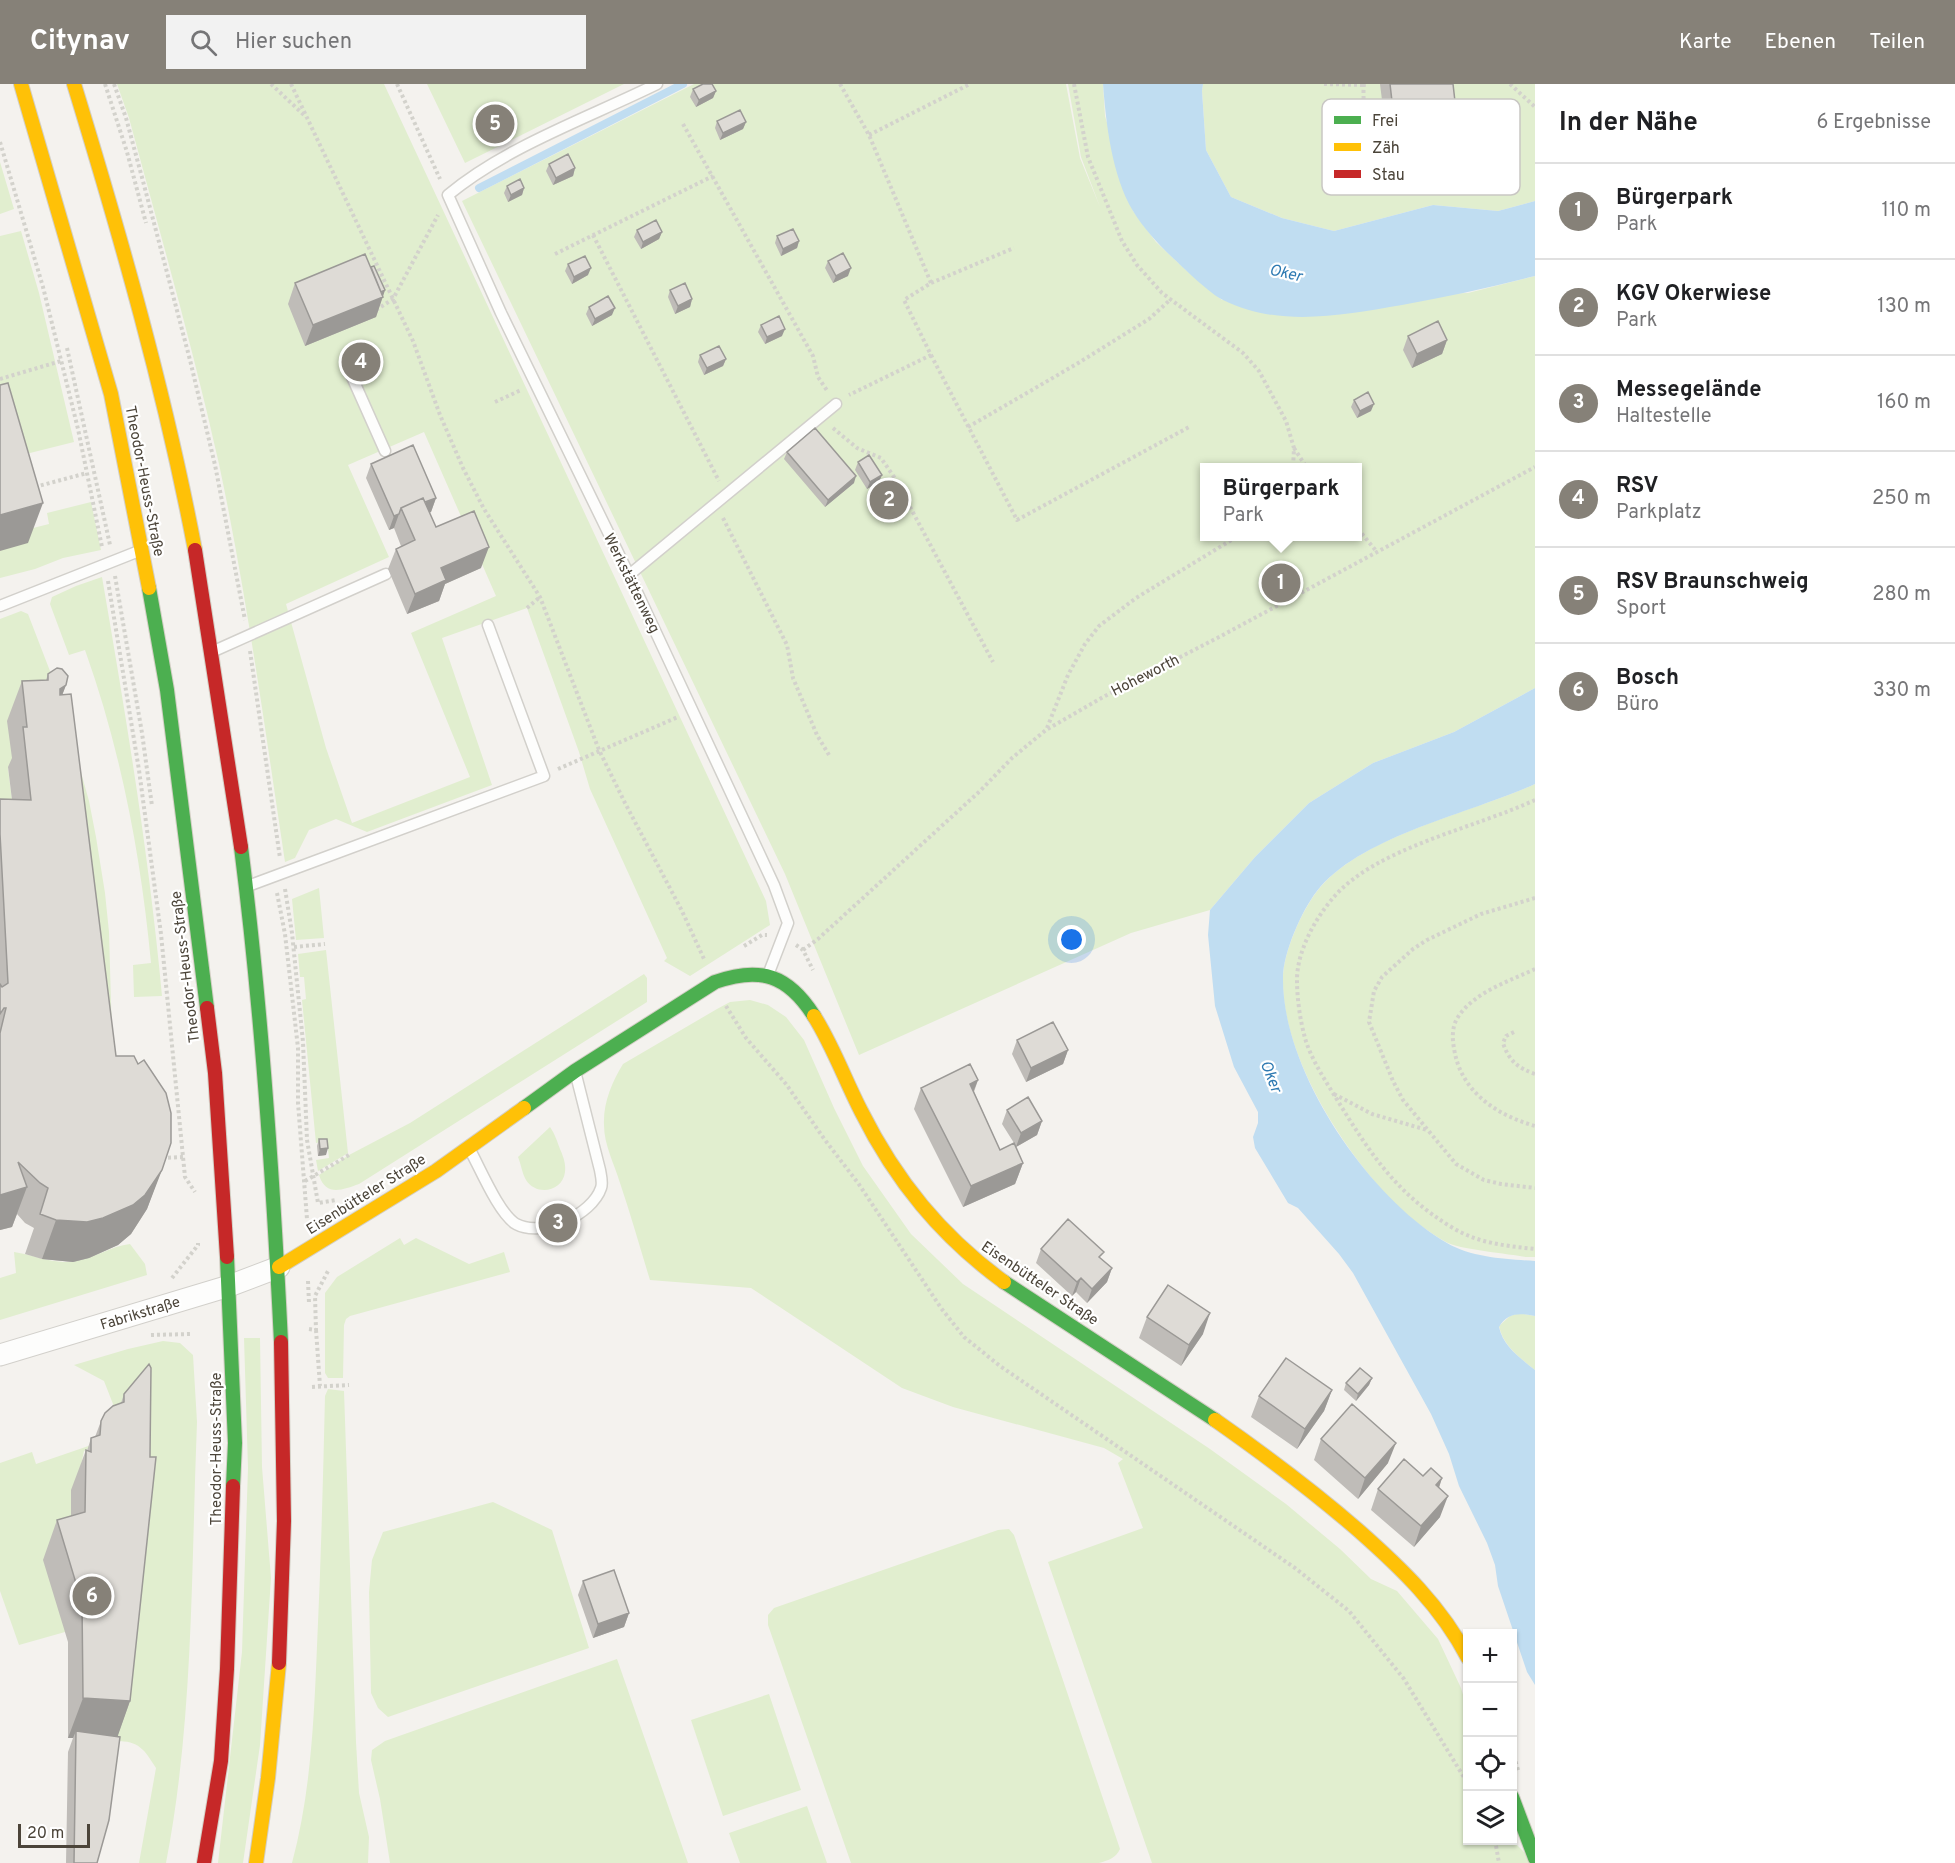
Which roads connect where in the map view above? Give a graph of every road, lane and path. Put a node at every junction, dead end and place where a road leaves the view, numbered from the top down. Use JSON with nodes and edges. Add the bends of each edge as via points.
{"nodes":[{"id":1,"x":21,"y":84,"type":"edge"},
{"id":2,"x":74,"y":84,"type":"edge"},
{"id":3,"x":114,"y":84,"type":"edge"},
{"id":4,"x":271,"y":84,"type":"edge"},
{"id":5,"x":291,"y":84,"type":"edge"},
{"id":6,"x":397,"y":84,"type":"edge"},
{"id":7,"x":657,"y":84,"type":"edge"},
{"id":8,"x":840,"y":84,"type":"edge"},
{"id":9,"x":970,"y":84,"type":"edge"},
{"id":10,"x":1074,"y":84,"type":"edge"},
{"id":11,"x":1324,"y":84,"type":"edge"},
{"id":12,"x":1510,"y":84,"type":"edge"},
{"id":13,"x":1364,"y":85,"type":"edge"},
{"id":14,"x":1535,"y":107,"type":"edge"},
{"id":15,"x":308,"y":119,"type":"junction"},
{"id":16,"x":683,"y":124,"type":"dead end"},
{"id":17,"x":869,"y":135,"type":"junction"},
{"id":18,"x":0,"y":142,"type":"edge"},
{"id":19,"x":714,"y":176,"type":"junction"},
{"id":20,"x":448,"y":195,"type":"junction"},
{"id":21,"x":429,"y":230,"type":"dead end"},
{"id":22,"x":593,"y":235,"type":"junction"},
{"id":23,"x":1014,"y":249,"type":"dead end"},
{"id":24,"x":555,"y":254,"type":"dead end"},
{"id":25,"x":931,"y":283,"type":"junction"},
{"id":26,"x":393,"y":299,"type":"junction"},
{"id":27,"x":1171,"y":299,"type":"junction"},
{"id":28,"x":373,"y":311,"type":"edge"},
{"id":29,"x":65,"y":340,"type":"dead end"},
{"id":30,"x":931,"y":355,"type":"junction"},
{"id":31,"x":61,"y":361,"type":"junction"},
{"id":32,"x":348,"y":368,"type":"dead end"},
{"id":33,"x":0,"y":379,"type":"edge"},
{"id":34,"x":535,"y":384,"type":"junction"},
{"id":35,"x":495,"y":402,"type":"dead end"},
{"id":36,"x":836,"y":404,"type":"junction"},
{"id":37,"x":825,"y":413,"type":"junction"},
{"id":38,"x":1191,"y":426,"type":"dead end"},
{"id":39,"x":968,"y":427,"type":"junction"},
{"id":40,"x":1294,"y":448,"type":"junction"},
{"id":41,"x":385,"y":451,"type":"dead end"},
{"id":42,"x":1293,"y":463,"type":"edge"},
{"id":43,"x":1304,"y":463,"type":"edge"},
{"id":44,"x":1535,"y":467,"type":"edge"},
{"id":45,"x":87,"y":473,"type":"junction"},
{"id":46,"x":24,"y":490,"type":"edge"},
{"id":47,"x":726,"y":495,"type":"junction"},
{"id":48,"x":715,"y":504,"type":"junction"},
{"id":49,"x":1362,"y":534,"type":"edge"},
{"id":50,"x":1231,"y":541,"type":"edge"},
{"id":51,"x":142,"y":549,"type":"junction"},
{"id":52,"x":1377,"y":552,"type":"junction"},
{"id":53,"x":109,"y":562,"type":"junction"},
{"id":54,"x":386,"y":574,"type":"dead end"},
{"id":55,"x":629,"y":575,"type":"junction"},
{"id":56,"x":540,"y":597,"type":"junction"},
{"id":57,"x":0,"y":606,"type":"edge"},
{"id":58,"x":527,"y":608,"type":"dead end"},
{"id":59,"x":489,"y":625,"type":"dead end"},
{"id":60,"x":248,"y":635,"type":"junction"},
{"id":61,"x":212,"y":652,"type":"junction"},
{"id":62,"x":993,"y":662,"type":"dead end"},
{"id":63,"x":693,"y":711,"type":"junction"},
{"id":64,"x":1046,"y":730,"type":"junction"},
{"id":65,"x":599,"y":750,"type":"junction"},
{"id":66,"x":830,"y":755,"type":"dead end"},
{"id":67,"x":544,"y":776,"type":"junction"},
{"id":68,"x":1535,"y":800,"type":"edge"},
{"id":69,"x":153,"y":815,"type":"dead end"},
{"id":70,"x":282,"y":872,"type":"junction"},
{"id":71,"x":246,"y":886,"type":"junction"},
{"id":72,"x":1535,"y":898,"type":"edge"},
{"id":73,"x":292,"y":933,"type":"junction"},
{"id":74,"x":285,"y":934,"type":"dead end"},
{"id":75,"x":325,"y":944,"type":"dead end"},
{"id":76,"x":294,"y":947,"type":"junction"},
{"id":77,"x":708,"y":969,"type":"dead end"},
{"id":78,"x":1535,"y":969,"type":"edge"},
{"id":79,"x":814,"y":971,"type":"dead end"},
{"id":80,"x":768,"y":975,"type":"junction"},
{"id":81,"x":715,"y":982,"type":"junction"},
{"id":82,"x":1514,"y":1032,"type":"dead end"},
{"id":83,"x":304,"y":1064,"type":"junction"},
{"id":84,"x":290,"y":1065,"type":"dead end"},
{"id":85,"x":575,"y":1071,"type":"junction"},
{"id":86,"x":1535,"y":1074,"type":"edge"},
{"id":87,"x":1333,"y":1093,"type":"junction"},
{"id":88,"x":1535,"y":1126,"type":"edge"},
{"id":89,"x":1428,"y":1131,"type":"junction"},
{"id":90,"x":469,"y":1147,"type":"junction"},
{"id":91,"x":349,"y":1155,"type":"dead end"},
{"id":92,"x":183,"y":1157,"type":"junction"},
{"id":93,"x":157,"y":1159,"type":"edge"},
{"id":94,"x":313,"y":1176,"type":"junction"},
{"id":95,"x":1535,"y":1188,"type":"edge"},
{"id":96,"x":196,"y":1193,"type":"dead end"},
{"id":97,"x":307,"y":1201,"type":"dead end"},
{"id":98,"x":318,"y":1203,"type":"dead end"},
{"id":99,"x":198,"y":1245,"type":"dead end"},
{"id":100,"x":1535,"y":1249,"type":"edge"},
{"id":101,"x":332,"y":1265,"type":"dead end"},
{"id":102,"x":279,"y":1267,"type":"junction"},
{"id":103,"x":172,"y":1278,"type":"dead end"},
{"id":104,"x":229,"y":1286,"type":"junction"},
{"id":105,"x":309,"y":1329,"type":"dead end"},
{"id":106,"x":316,"y":1330,"type":"junction"},
{"id":107,"x":190,"y":1334,"type":"dead end"},
{"id":108,"x":140,"y":1336,"type":"dead end"},
{"id":109,"x":0,"y":1355,"type":"edge"},
{"id":110,"x":349,"y":1385,"type":"dead end"},
{"id":111,"x":312,"y":1386,"type":"dead end"},
{"id":112,"x":320,"y":1386,"type":"junction"},
{"id":113,"x":1463,"y":1650,"type":"edge"},
{"id":114,"x":1463,"y":1777,"type":"edge"},
{"id":115,"x":1517,"y":1810,"type":"edge"},
{"id":116,"x":1496,"y":1845,"type":"edge"},
{"id":117,"x":1535,"y":1858,"type":"edge"},
{"id":118,"x":204,"y":1863,"type":"edge"},
{"id":119,"x":256,"y":1863,"type":"edge"},
{"id":120,"x":1499,"y":1863,"type":"edge"}],
"edges":[{"from":1,"to":51,"type":"main road","name":"Theodor-Heuss-Straße","via":[[111,394]]},
{"from":2,"to":61,"type":"main road","via":[[159,382]]},
{"from":3,"to":60,"type":"path","via":[[190,360]]},
{"from":4,"to":15,"type":"path"},
{"from":5,"to":15,"type":"path"},
{"from":6,"to":20,"type":"path"},
{"from":7,"to":20,"type":"lane","via":[[519,150],[466,180]]},
{"from":8,"to":17,"type":"path"},
{"from":9,"to":17,"type":"path"},
{"from":10,"to":27,"type":"path","via":[[1088,157],[1122,241],[1137,265]]},
{"from":11,"to":13,"type":"path"},
{"from":12,"to":14,"type":"path"},
{"from":15,"to":26,"type":"path"},
{"from":16,"to":19,"type":"path"},
{"from":17,"to":25,"type":"path"},
{"from":18,"to":31,"type":"path"},
{"from":19,"to":22,"type":"path"},
{"from":19,"to":36,"type":"path","via":[[813,356],[818,377]]},
{"from":20,"to":34,"type":"lane","name":"Werkstättenweg"},
{"from":21,"to":26,"type":"path"},
{"from":22,"to":24,"type":"path"},
{"from":22,"to":47,"type":"path"},
{"from":23,"to":25,"type":"path"},
{"from":25,"to":30,"type":"path","via":[[903,300]]},
{"from":26,"to":28,"type":"path"},
{"from":26,"to":56,"type":"path","via":[[463,468]]},
{"from":27,"to":39,"type":"path","via":[[1149,319]]},
{"from":27,"to":40,"type":"path","via":[[1243,353],[1259,371],[1286,421]]},
{"from":29,"to":53,"type":"path","via":[[102,502]]},
{"from":30,"to":36,"type":"path","via":[[856,390]]},
{"from":30,"to":39,"type":"path"},
{"from":31,"to":33,"type":"path"},
{"from":31,"to":45,"type":"path"},
{"from":32,"to":41,"type":"lane"},
{"from":34,"to":35,"type":"path"},
{"from":34,"to":55,"type":"lane","name":"Werkstättenweg"},
{"from":36,"to":37,"type":"lane"},
{"from":37,"to":47,"type":"lane"},
{"from":37,"to":62,"type":"path","via":[[833,428],[857,448],[880,459],[894,477]]},
{"from":38,"to":39,"type":"path","via":[[1017,520]]},
{"from":40,"to":42,"type":"path"},
{"from":40,"to":43,"type":"path"},
{"from":44,"to":52,"type":"path","name":"Hoheworth"},
{"from":45,"to":46,"type":"path"},
{"from":45,"to":53,"type":"path"},
{"from":47,"to":48,"type":"lane"},
{"from":48,"to":55,"type":"lane"},
{"from":48,"to":66,"type":"path","via":[[787,645],[793,678],[817,735]]},
{"from":49,"to":52,"type":"path"},
{"from":50,"to":64,"type":"path","via":[[1136,598],[1099,626],[1068,675]]},
{"from":51,"to":53,"type":"lane"},
{"from":51,"to":104,"type":"main road","name":"Theodor-Heuss-Straße","via":[[167,690],[215,1073]]},
{"from":52,"to":64,"type":"path","name":"Hoheworth"},
{"from":53,"to":57,"type":"lane"},
{"from":53,"to":69,"type":"path","via":[[142,733]]},
{"from":53,"to":92,"type":"path","via":[[160,922]]},
{"from":54,"to":60,"type":"lane"},
{"from":55,"to":63,"type":"lane","name":"Werkstättenweg"},
{"from":56,"to":58,"type":"path"},
{"from":56,"to":65,"type":"path"},
{"from":59,"to":67,"type":"lane"},
{"from":60,"to":61,"type":"lane"},
{"from":60,"to":70,"type":"path"},
{"from":61,"to":71,"type":"main road"},
{"from":63,"to":65,"type":"path"},
{"from":63,"to":80,"type":"lane","name":"Werkstättenweg","via":[[788,923]]},
{"from":64,"to":79,"type":"path","name":"Hoheworth","via":[[803,950]]},
{"from":65,"to":67,"type":"path"},
{"from":65,"to":77,"type":"path"},
{"from":67,"to":70,"type":"lane"},
{"from":68,"to":87,"type":"path","via":[[1370,867],[1342,888],[1320,917],[1301,956],[1297,978],[1305,1040]]},
{"from":70,"to":71,"type":"lane"},
{"from":70,"to":73,"type":"path"},
{"from":71,"to":102,"type":"main road"},
{"from":72,"to":89,"type":"path","via":[[1481,914],[1427,940],[1382,977],[1374,991],[1369,1022],[1375,1040],[1403,1100]]},
{"from":73,"to":74,"type":"path"},
{"from":73,"to":76,"type":"path"},
{"from":75,"to":76,"type":"path"},
{"from":76,"to":83,"type":"path"},
{"from":78,"to":88,"type":"path","via":[[1470,1004],[1457,1017],[1453,1043],[1455,1059],[1481,1100]]},
{"from":80,"to":81,"type":"main road","name":"Eisenbütteler Straße","via":[[734,975]]},
{"from":80,"to":113,"type":"main road","name":"Eisenbütteler Straße","via":[[783,982],[809,1006],[895,1169],[955,1242],[1006,1283],[1241,1437],[1321,1498],[1423,1589],[1446,1618]]},
{"from":81,"to":85,"type":"main road","name":"Eisenbütteler Straße"},
{"from":81,"to":114,"type":"path","via":[[740,1030],[786,1084],[964,1337],[1000,1366],[1295,1568],[1349,1611],[1404,1679]]},
{"from":82,"to":86,"type":"path","via":[[1503,1043],[1507,1055],[1521,1069]]},
{"from":83,"to":84,"type":"path"},
{"from":83,"to":94,"type":"path","via":[[307,1140]]},
{"from":85,"to":90,"type":"main road","name":"Eisenbütteler Straße"},
{"from":85,"to":90,"type":"lane","via":[[602,1186],[595,1200],[577,1216],[545,1227],[529,1228],[514,1223],[497,1202]]},
{"from":87,"to":89,"type":"path","via":[[1372,1114]]},
{"from":87,"to":100,"type":"path","via":[[1381,1167],[1419,1204],[1454,1229],[1494,1245]]},
{"from":89,"to":95,"type":"path","via":[[1456,1164],[1484,1180]]},
{"from":90,"to":102,"type":"main road","name":"Eisenbütteler Straße","via":[[379,1208]]},
{"from":91,"to":94,"type":"path"},
{"from":92,"to":93,"type":"path"},
{"from":92,"to":96,"type":"path","via":[[185,1177]]},
{"from":94,"to":97,"type":"path","via":[[305,1181]]},
{"from":94,"to":98,"type":"path"},
{"from":99,"to":103,"type":"path"},
{"from":101,"to":106,"type":"path","via":[[315,1296]]},
{"from":102,"to":104,"type":"street","name":"Fabrikstraße"},
{"from":102,"to":119,"type":"main road","via":[[284,1427],[282,1589],[270,1768]]},
{"from":104,"to":109,"type":"street","name":"Fabrikstraße"},
{"from":104,"to":118,"type":"main road","name":"Theodor-Heuss-Straße","via":[[235,1443],[227,1669],[221,1761]]},
{"from":105,"to":106,"type":"path"},
{"from":106,"to":112,"type":"path"},
{"from":107,"to":108,"type":"path"},
{"from":110,"to":112,"type":"path"},
{"from":111,"to":112,"type":"path"},
{"from":115,"to":117,"type":"main road"},
{"from":116,"to":120,"type":"path"}]}
